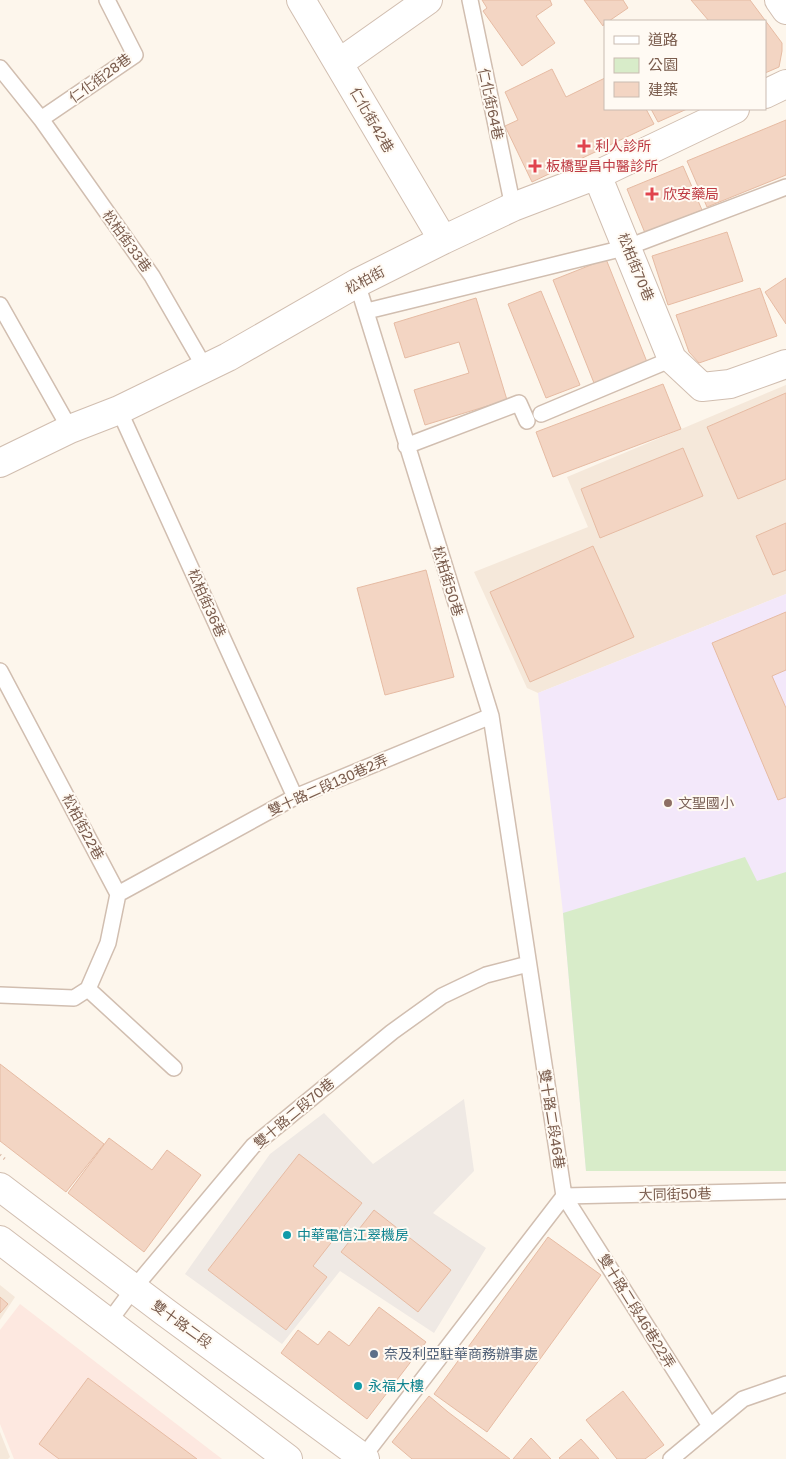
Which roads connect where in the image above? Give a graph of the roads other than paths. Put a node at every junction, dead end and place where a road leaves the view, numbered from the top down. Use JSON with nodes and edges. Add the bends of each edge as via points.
{"nodes":[{"id":1,"x":107,"y":0,"type":"edge"},
{"id":2,"x":301,"y":0,"type":"edge"},
{"id":3,"x":428,"y":0,"type":"edge"},
{"id":4,"x":470,"y":0,"type":"edge"},
{"id":5,"x":779,"y":0,"type":"edge"},
{"id":6,"x":786,"y":10,"type":"edge"},
{"id":7,"x":339,"y":62,"type":"junction"},
{"id":8,"x":0,"y":68,"type":"edge"},
{"id":9,"x":786,"y":84,"type":"edge"},
{"id":10,"x":766,"y":94,"type":"edge"},
{"id":11,"x":733,"y":110,"type":"edge"},
{"id":12,"x":40,"y":119,"type":"junction"},
{"id":13,"x":598,"y":175,"type":"junction"},
{"id":14,"x":786,"y":188,"type":"edge"},
{"id":15,"x":513,"y":207,"type":"junction"},
{"id":16,"x":443,"y":240,"type":"junction"},
{"id":17,"x":628,"y":248,"type":"junction"},
{"id":18,"x":357,"y":283,"type":"junction"},
{"id":19,"x":0,"y":305,"type":"edge"},
{"id":20,"x":366,"y":311,"type":"junction"},
{"id":21,"x":672,"y":359,"type":"junction"},
{"id":22,"x":786,"y":364,"type":"edge"},
{"id":23,"x":205,"y":368,"type":"junction"},
{"id":24,"x":120,"y":410,"type":"junction"},
{"id":25,"x":70,"y":429,"type":"junction"},
{"id":26,"x":406,"y":446,"type":"junction"},
{"id":27,"x":0,"y":463,"type":"edge"},
{"id":28,"x":0,"y":671,"type":"edge"},
{"id":29,"x":491,"y":716,"type":"junction"},
{"id":30,"x":295,"y":797,"type":"junction"},
{"id":31,"x":118,"y":894,"type":"junction"},
{"id":32,"x":528,"y":964,"type":"junction"},
{"id":33,"x":88,"y":989,"type":"junction"},
{"id":34,"x":0,"y":994,"type":"edge"},
{"id":35,"x":174,"y":1068,"type":"dead end"},
{"id":36,"x":0,"y":1187,"type":"edge"},
{"id":37,"x":786,"y":1191,"type":"edge"},
{"id":38,"x":564,"y":1196,"type":"junction"},
{"id":39,"x":0,"y":1240,"type":"edge"},
{"id":40,"x":134,"y":1288,"type":"junction"},
{"id":41,"x":108,"y":1323,"type":"junction"},
{"id":42,"x":786,"y":1384,"type":"edge"},
{"id":43,"x":710,"y":1426,"type":"junction"},
{"id":44,"x":364,"y":1458,"type":"edge"},
{"id":45,"x":288,"y":1459,"type":"edge"},
{"id":46,"x":671,"y":1459,"type":"edge"}],
"edges":[{"from":1,"to":12,"type":"lane","name":"仁化街28巷","via":[[135,55]]},
{"from":2,"to":7,"type":"street","name":"仁化街42巷"},
{"from":3,"to":7,"type":"street"},
{"from":4,"to":15,"type":"lane","name":"仁化街64巷"},
{"from":5,"to":6,"type":"street"},
{"from":7,"to":16,"type":"street","name":"仁化街42巷"},
{"from":8,"to":12,"type":"lane","name":"松柏街33巷"},
{"from":9,"to":10,"type":"street"},
{"from":11,"to":13,"type":"street","name":"松柏街"},
{"from":12,"to":23,"type":"lane","name":"松柏街33巷","via":[[152,276]]},
{"from":13,"to":15,"type":"street","name":"松柏街"},
{"from":13,"to":17,"type":"street","name":"松柏街70巷"},
{"from":14,"to":17,"type":"lane"},
{"from":15,"to":16,"type":"street","name":"松柏街"},
{"from":16,"to":18,"type":"street","name":"松柏街"},
{"from":17,"to":20,"type":"lane"},
{"from":17,"to":21,"type":"street","name":"松柏街70巷"},
{"from":18,"to":20,"type":"lane","name":"松柏街50巷"},
{"from":18,"to":23,"type":"street","name":"松柏街"},
{"from":19,"to":25,"type":"lane"},
{"from":20,"to":26,"type":"lane","name":"松柏街50巷"},
{"from":21,"to":22,"type":"street","name":"松柏街70巷","via":[[702,387],[730,384]]},
{"from":21,"to":26,"type":"lane","via":[[534,418],[518,403]]},
{"from":23,"to":24,"type":"street","name":"松柏街"},
{"from":24,"to":25,"type":"street","name":"松柏街"},
{"from":24,"to":30,"type":"lane","name":"松柏街36巷"},
{"from":25,"to":27,"type":"street","name":"松柏街"},
{"from":26,"to":29,"type":"lane","name":"松柏街50巷"},
{"from":28,"to":31,"type":"lane","name":"松柏街22巷"},
{"from":29,"to":30,"type":"lane","name":"雙十路二段130巷2弄"},
{"from":29,"to":32,"type":"lane","name":"雙十路二段46巷"},
{"from":30,"to":31,"type":"lane","name":"雙十路二段130巷2弄"},
{"from":31,"to":33,"type":"lane","via":[[108,943]]},
{"from":32,"to":38,"type":"lane","name":"雙十路二段46巷"},
{"from":32,"to":40,"type":"lane","name":"雙十路二段70巷","via":[[486,975],[442,996],[392,1032],[253,1146]]},
{"from":33,"to":34,"type":"lane","via":[[74,998]]},
{"from":33,"to":35,"type":"lane"},
{"from":36,"to":40,"type":"street","name":"雙十路二段"},
{"from":37,"to":38,"type":"lane","name":"大同街50巷"},
{"from":38,"to":43,"type":"lane","name":"雙十路二段46巷22弄"},
{"from":38,"to":44,"type":"lane"},
{"from":39,"to":41,"type":"street"},
{"from":40,"to":41,"type":"lane","name":"雙十路二段70巷"},
{"from":40,"to":44,"type":"street","name":"雙十路二段"},
{"from":41,"to":45,"type":"street"},
{"from":42,"to":43,"type":"lane","via":[[743,1399]]},
{"from":43,"to":46,"type":"lane"}]}
